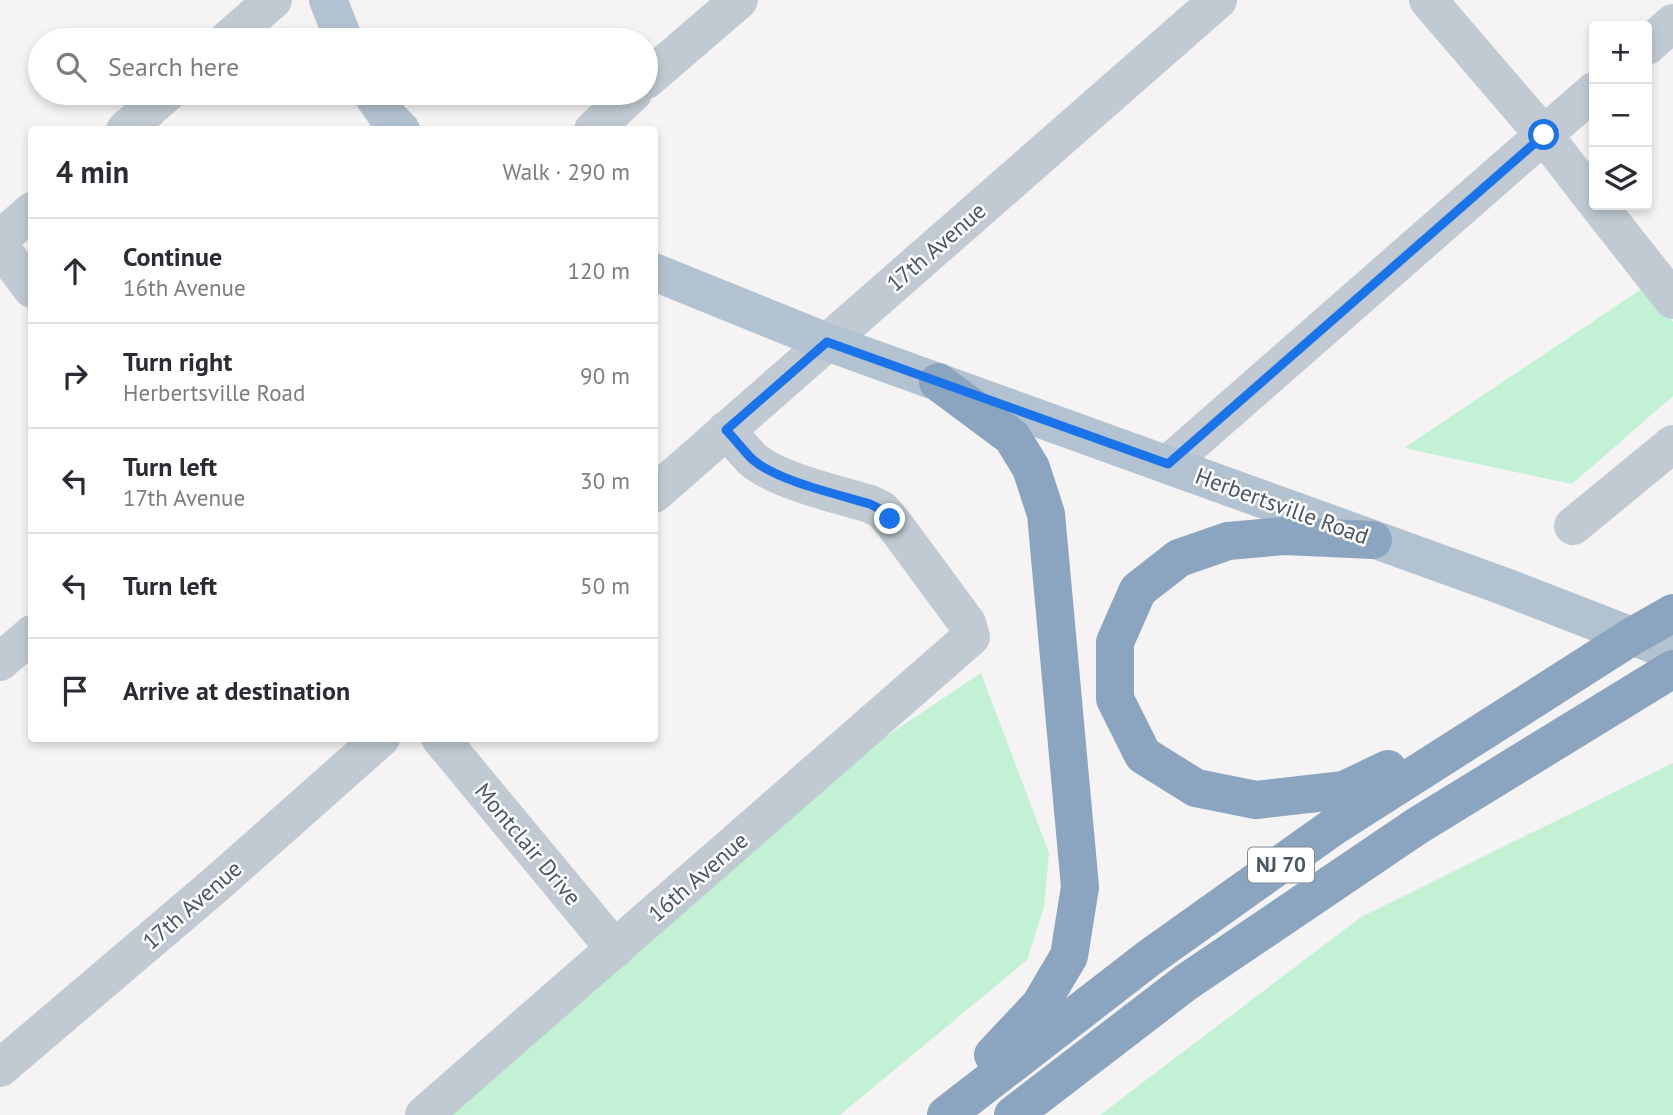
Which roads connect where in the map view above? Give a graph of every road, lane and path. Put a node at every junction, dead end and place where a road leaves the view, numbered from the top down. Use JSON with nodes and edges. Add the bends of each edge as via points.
{"nodes":[{"id":1,"x":273,"y":0,"type":"edge"},
{"id":2,"x":328,"y":0,"type":"edge"},
{"id":3,"x":739,"y":0,"type":"edge"},
{"id":4,"x":1218,"y":0,"type":"edge"},
{"id":5,"x":1428,"y":0,"type":"edge"},
{"id":6,"x":1673,"y":23,"type":"edge"},
{"id":7,"x":241,"y":28,"type":"edge"},
{"id":8,"x":339,"y":28,"type":"edge"},
{"id":9,"x":1652,"y":42,"type":"edge"},
{"id":10,"x":658,"y":70,"type":"edge"},
{"id":11,"x":1589,"y":95,"type":"edge"},
{"id":12,"x":153,"y":105,"type":"edge"},
{"id":13,"x":380,"y":105,"type":"edge"},
{"id":14,"x":620,"y":105,"type":"edge"},
{"id":15,"x":130,"y":126,"type":"edge"},
{"id":16,"x":397,"y":126,"type":"edge"},
{"id":17,"x":597,"y":126,"type":"edge"},
{"id":18,"x":1544,"y":135,"type":"junction"},
{"id":19,"x":1589,"y":194,"type":"edge"},
{"id":20,"x":1602,"y":210,"type":"edge"},
{"id":21,"x":28,"y":214,"type":"edge"},
{"id":22,"x":0,"y":239,"type":"edge"},
{"id":23,"x":0,"y":247,"type":"edge"},
{"id":24,"x":658,"y":274,"type":"edge"},
{"id":25,"x":28,"y":284,"type":"edge"},
{"id":26,"x":1673,"y":300,"type":"edge"},
{"id":27,"x":827,"y":342,"type":"junction"},
{"id":28,"x":938,"y":382,"type":"junction"},
{"id":29,"x":726,"y":430,"type":"junction"},
{"id":30,"x":1673,"y":444,"type":"edge"},
{"id":31,"x":1168,"y":464,"type":"junction"},
{"id":32,"x":658,"y":490,"type":"edge"},
{"id":33,"x":1573,"y":526,"type":"dead end"},
{"id":34,"x":1373,"y":540,"type":"junction"},
{"id":35,"x":1673,"y":613,"type":"edge"},
{"id":36,"x":1631,"y":637,"type":"junction"},
{"id":37,"x":28,"y":638,"type":"edge"},
{"id":38,"x":1673,"y":652,"type":"edge"},
{"id":39,"x":0,"y":662,"type":"edge"},
{"id":40,"x":1673,"y":669,"type":"edge"},
{"id":41,"x":1553,"y":687,"type":"junction"},
{"id":42,"x":376,"y":742,"type":"edge"},
{"id":43,"x":443,"y":742,"type":"edge"},
{"id":44,"x":615,"y":949,"type":"junction"},
{"id":45,"x":0,"y":1068,"type":"edge"},
{"id":46,"x":424,"y":1115,"type":"edge"},
{"id":47,"x":936,"y":1115,"type":"edge"},
{"id":48,"x":946,"y":1115,"type":"edge"},
{"id":49,"x":1013,"y":1115,"type":"edge"}],
"edges":[{"from":1,"to":7,"type":"street"},
{"from":2,"to":8,"type":"main road"},
{"from":3,"to":10,"type":"street"},
{"from":4,"to":27,"type":"street","name":"17th Avenue"},
{"from":5,"to":18,"type":"street"},
{"from":6,"to":9,"type":"street"},
{"from":11,"to":18,"type":"street"},
{"from":12,"to":15,"type":"street"},
{"from":13,"to":16,"type":"main road"},
{"from":14,"to":17,"type":"street"},
{"from":18,"to":19,"type":"street"},
{"from":18,"to":31,"type":"street"},
{"from":20,"to":26,"type":"street"},
{"from":21,"to":22,"type":"street"},
{"from":23,"to":25,"type":"street"},
{"from":24,"to":27,"type":"main road","name":"Herbertsville Road"},
{"from":27,"to":28,"type":"main road","name":"Herbertsville Road"},
{"from":27,"to":29,"type":"street","name":"17th Avenue"},
{"from":28,"to":31,"type":"main road","name":"Herbertsville Road"},
{"from":28,"to":47,"type":"highway","via":[[1012,437],[1031,468],[1046,514],[1080,887],[1069,956],[1040,1005]]},
{"from":29,"to":32,"type":"street","name":"17th Avenue"},
{"from":29,"to":44,"type":"street","name":"16th Avenue","via":[[752,459],[769,470],[882,510],[967,623],[971,637]]},
{"from":30,"to":33,"type":"street"},
{"from":31,"to":34,"type":"main road","name":"Herbertsville Road"},
{"from":34,"to":36,"type":"main road","name":"Herbertsville Road"},
{"from":34,"to":41,"type":"highway","via":[[1284,536],[1228,541],[1179,558],[1138,590],[1115,642],[1115,699],[1143,755],[1196,788],[1256,800],[1344,790]]},
{"from":35,"to":36,"type":"highway","number":"NJ 70"},
{"from":36,"to":38,"type":"main road","name":"Herbertsville Road"},
{"from":36,"to":41,"type":"highway","number":"NJ 70"},
{"from":37,"to":39,"type":"street"},
{"from":40,"to":49,"type":"highway","number":"NJ 70","via":[[1395,841],[1185,983]]},
{"from":41,"to":48,"type":"highway","number":"NJ 70","via":[[1333,827],[1149,958]]},
{"from":42,"to":45,"type":"street","name":"17th Avenue"},
{"from":43,"to":44,"type":"street","name":"Montclair Drive"},
{"from":44,"to":46,"type":"street","name":"16th Avenue"}]}
